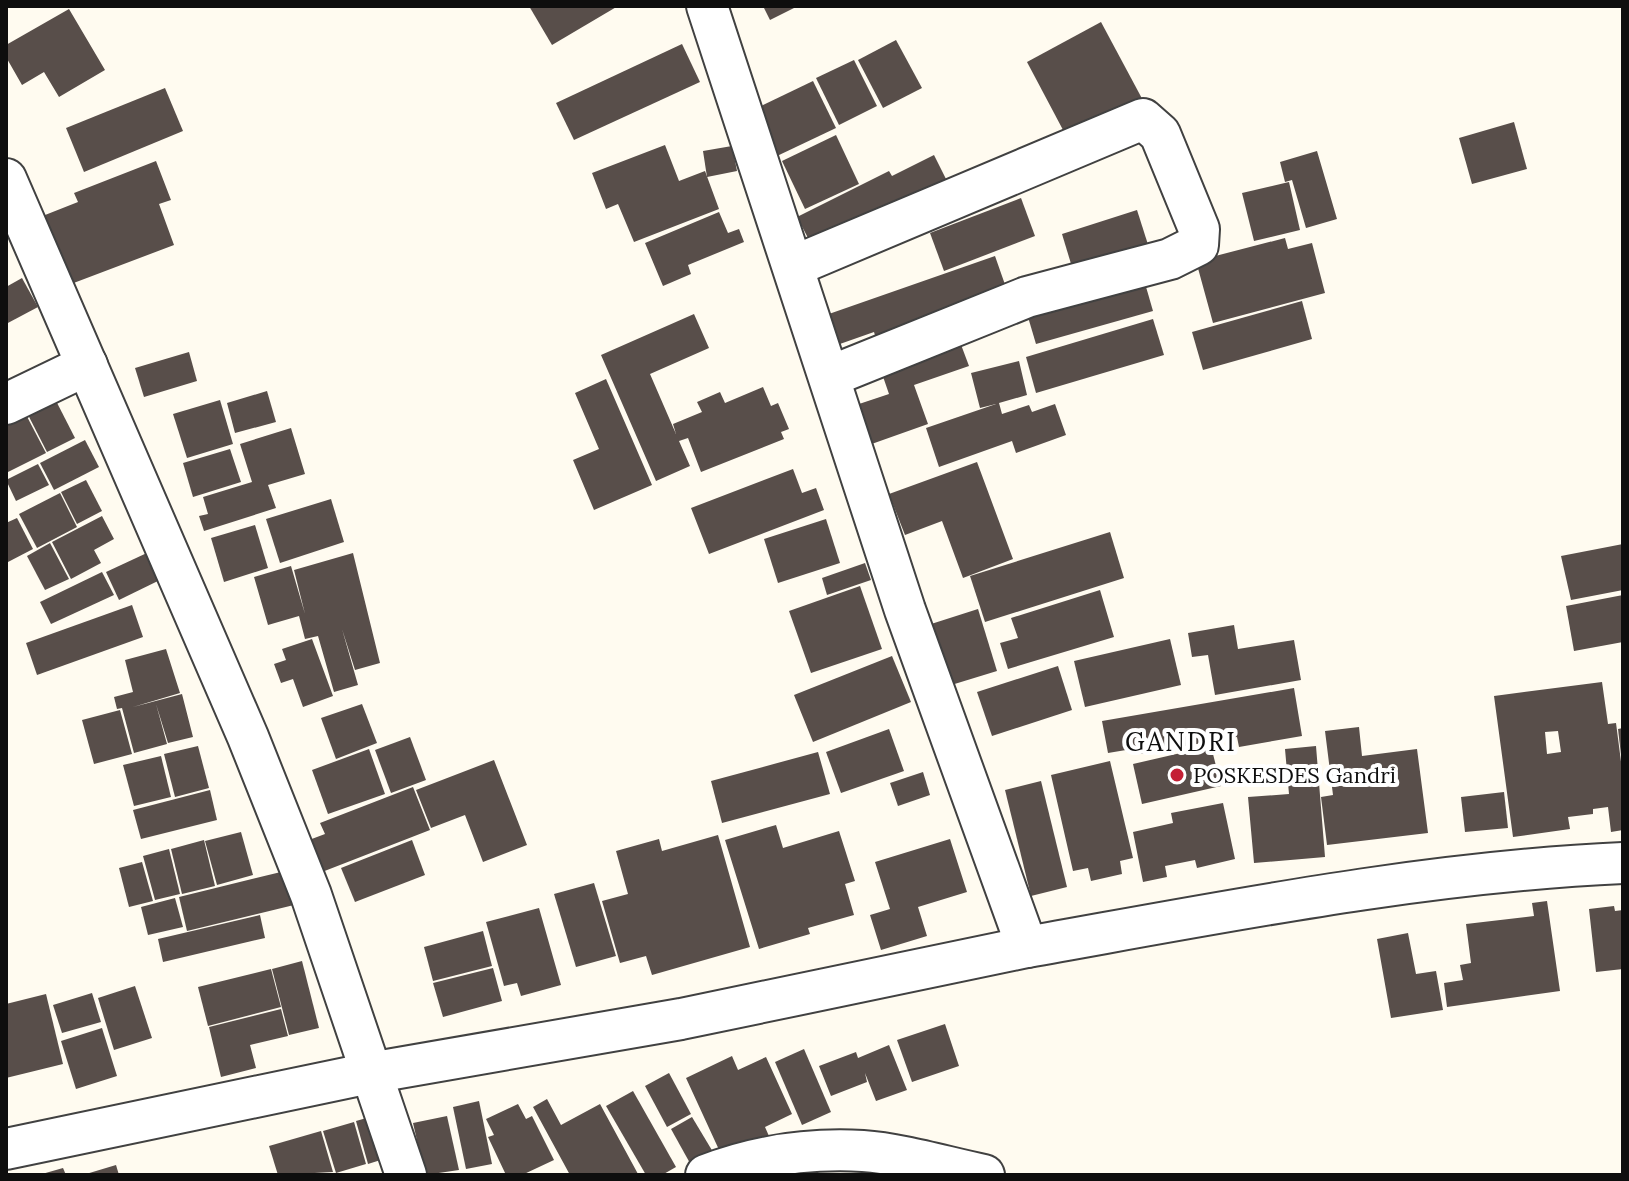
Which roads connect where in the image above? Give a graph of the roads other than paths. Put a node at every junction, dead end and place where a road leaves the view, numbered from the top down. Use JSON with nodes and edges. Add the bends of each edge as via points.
{"nodes":[{"id":1,"x":707,"y":6,"type":"edge"},
{"id":2,"x":6,"y":179,"type":"edge"},
{"id":3,"x":794,"y":266,"type":"junction"},
{"id":4,"x":87,"y":365,"type":"junction"},
{"id":5,"x":831,"y":376,"type":"junction"},
{"id":6,"x":6,"y":404,"type":"edge"},
{"id":7,"x":1623,"y":863,"type":"edge"},
{"id":8,"x":1027,"y":947,"type":"junction"},
{"id":9,"x":370,"y":1073,"type":"junction"},
{"id":10,"x":6,"y":1149,"type":"edge"},
{"id":11,"x":406,"y":1175,"type":"edge"},
{"id":12,"x":706,"y":1175,"type":"edge"},
{"id":13,"x":984,"y":1175,"type":"edge"}],
"edges":[{"from":1,"to":3,"type":"street"},
{"from":2,"to":4,"type":"street"},
{"from":3,"to":5,"type":"street"},
{"from":3,"to":5,"type":"street","via":[[1143,119],[1160,134],[1199,229],[1198,245],[1170,259],[1027,297]]},
{"from":4,"to":6,"type":"street"},
{"from":4,"to":9,"type":"street","via":[[311,895]]},
{"from":5,"to":8,"type":"street","via":[[905,610]]},
{"from":7,"to":8,"type":"street","via":[[1529,867],[1262,905]]},
{"from":8,"to":9,"type":"street","via":[[681,1019]]},
{"from":9,"to":10,"type":"street"},
{"from":9,"to":11,"type":"street"},
{"from":12,"to":13,"type":"street","via":[[742,1161],[864,1151]]}]}
